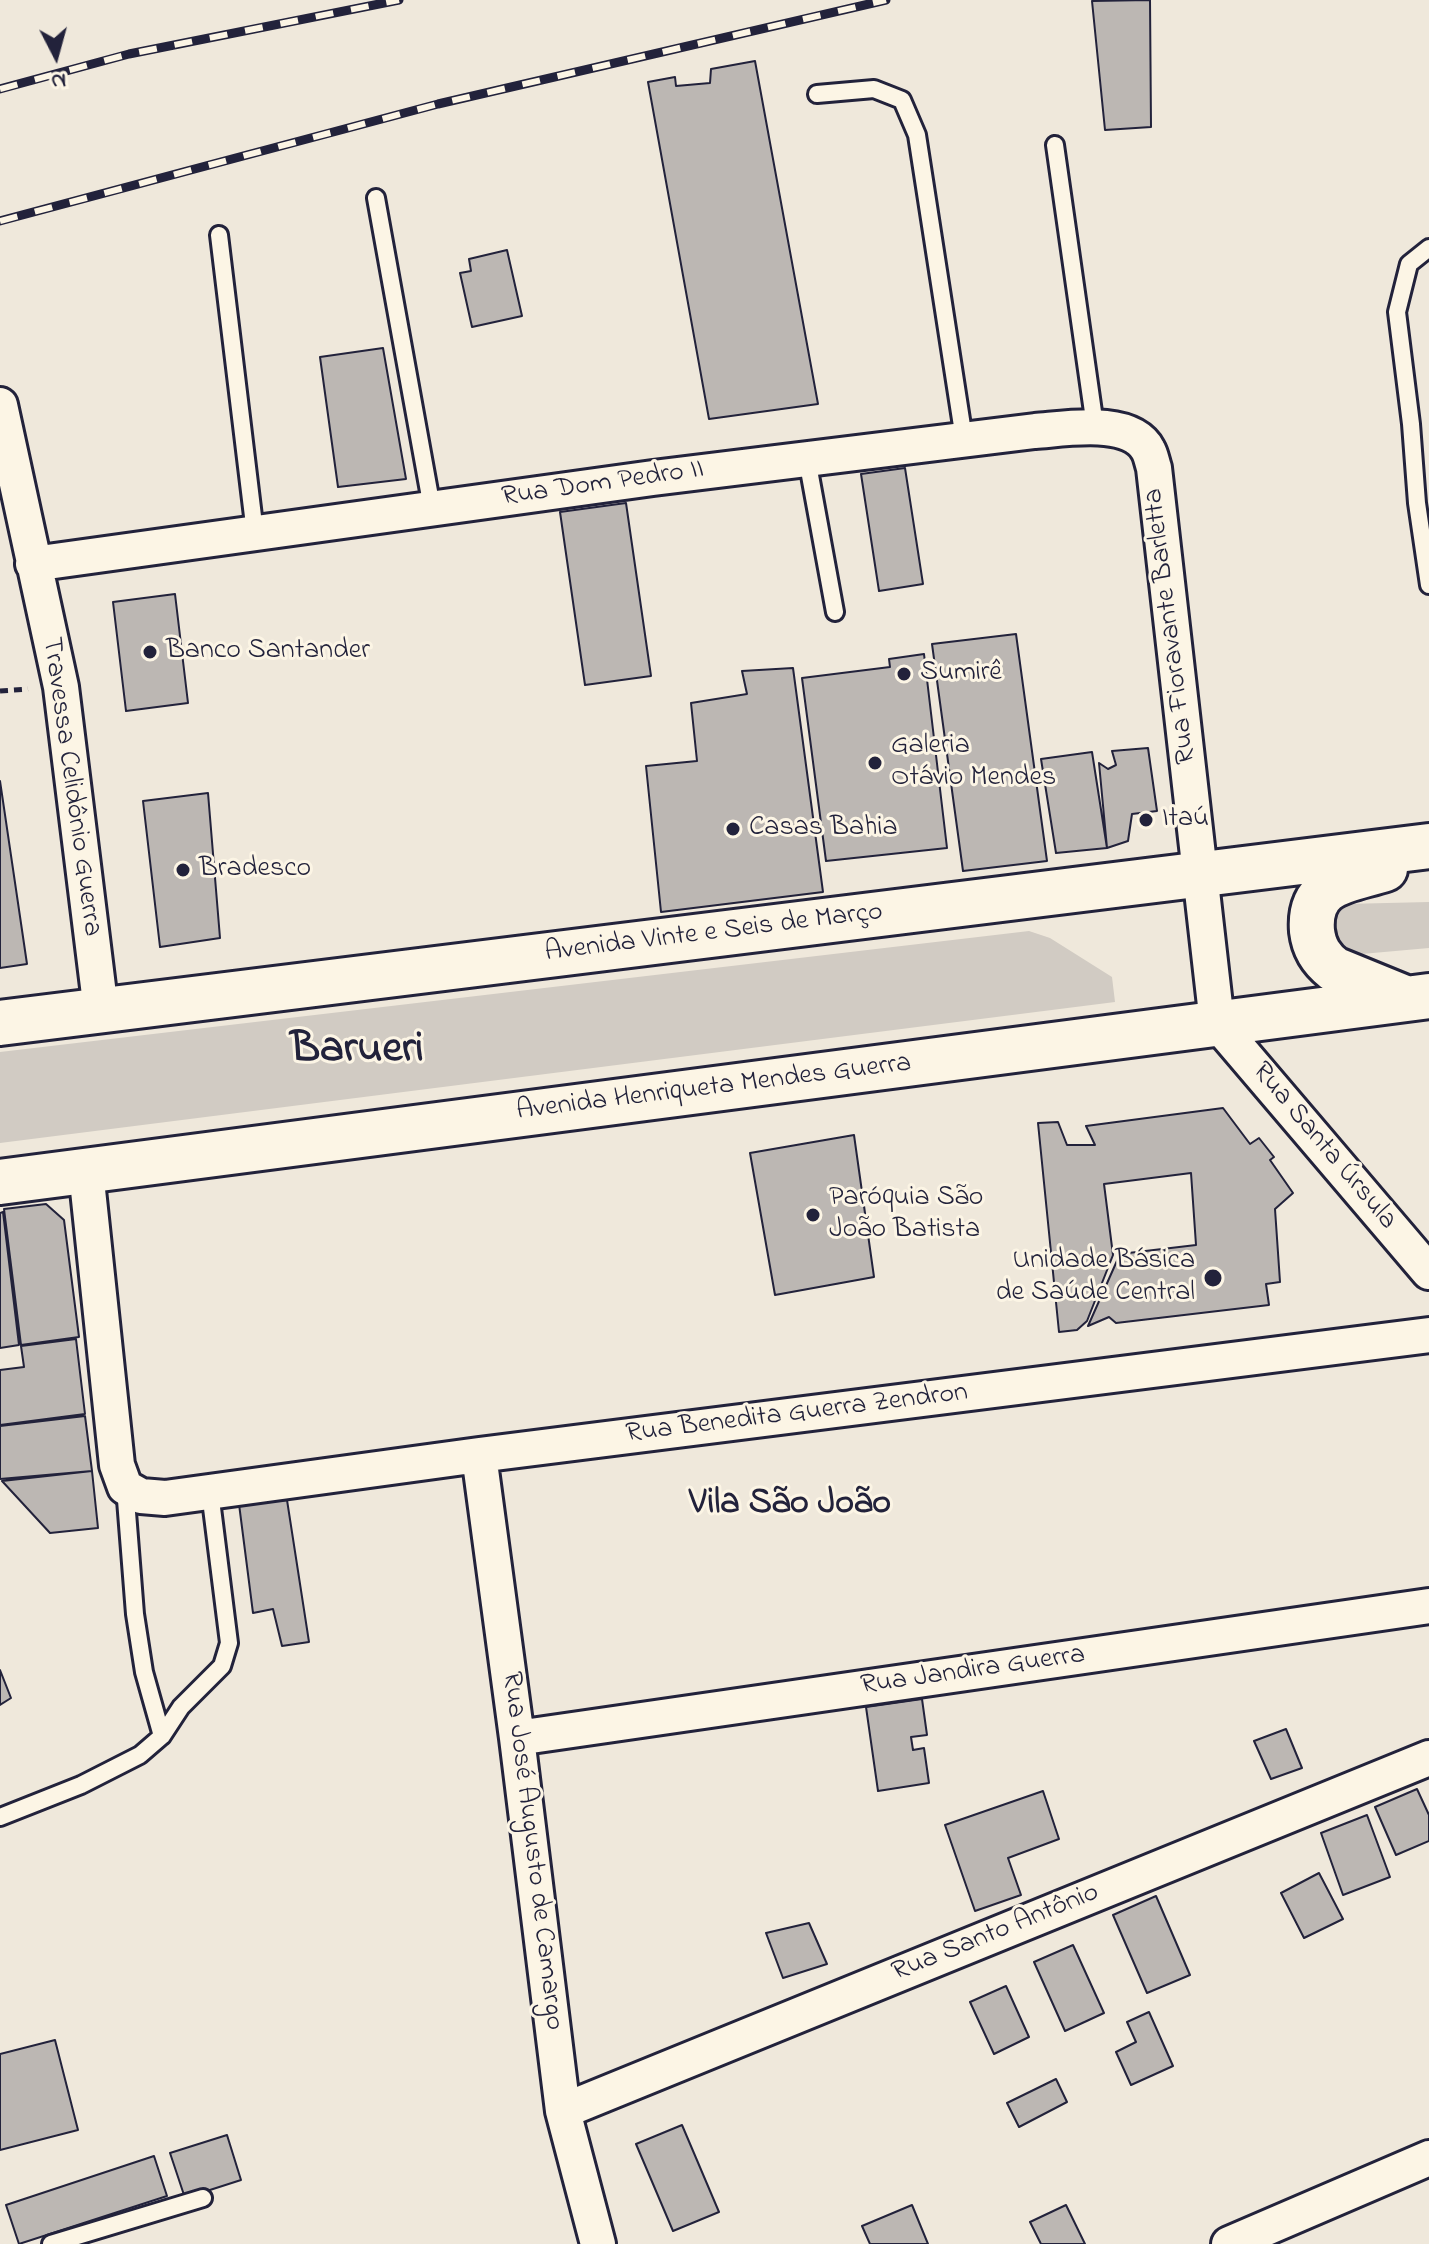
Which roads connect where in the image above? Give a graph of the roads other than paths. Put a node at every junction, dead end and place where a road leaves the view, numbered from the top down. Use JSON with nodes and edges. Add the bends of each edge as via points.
{"nodes":[{"id":1,"x":817,"y":94,"type":"dead end"},
{"id":2,"x":1055,"y":145,"type":"dead end"},
{"id":3,"x":376,"y":198,"type":"dead end"},
{"id":4,"x":219,"y":235,"type":"dead end"},
{"id":5,"x":1429,"y":248,"type":"edge"},
{"id":6,"x":0,"y":405,"type":"edge"},
{"id":7,"x":1095,"y":426,"type":"junction"},
{"id":8,"x":964,"y":439,"type":"junction"},
{"id":9,"x":807,"y":459,"type":"junction"},
{"id":10,"x":1154,"y":468,"type":"joint"},
{"id":11,"x":432,"y":508,"type":"junction"},
{"id":12,"x":255,"y":533,"type":"junction"},
{"id":13,"x":33,"y":564,"type":"junction"},
{"id":14,"x":1429,"y":585,"type":"edge"},
{"id":15,"x":835,"y":612,"type":"dead end"},
{"id":16,"x":1429,"y":846,"type":"edge"},
{"id":17,"x":1429,"y":854,"type":"edge"},
{"id":18,"x":1202,"y":875,"type":"junction"},
{"id":19,"x":1419,"y":998,"type":"edge"},
{"id":20,"x":101,"y":1011,"type":"junction"},
{"id":21,"x":0,"y":1023,"type":"edge"},
{"id":22,"x":1217,"y":1023,"type":"junction"},
{"id":23,"x":86,"y":1171,"type":"junction"},
{"id":24,"x":0,"y":1182,"type":"edge"},
{"id":25,"x":1429,"y":1272,"type":"edge"},
{"id":26,"x":1429,"y":1335,"type":"edge"},
{"id":27,"x":479,"y":1455,"type":"junction"},
{"id":28,"x":125,"y":1487,"type":"junction"},
{"id":29,"x":210,"y":1492,"type":"junction"},
{"id":30,"x":1429,"y":1606,"type":"edge"},
{"id":31,"x":162,"y":1736,"type":"junction"},
{"id":32,"x":517,"y":1738,"type":"junction"},
{"id":33,"x":1429,"y":1758,"type":"edge"},
{"id":34,"x":0,"y":1817,"type":"edge"},
{"id":35,"x":563,"y":2111,"type":"junction"},
{"id":36,"x":1429,"y":2158,"type":"edge"},
{"id":37,"x":203,"y":2198,"type":"dead end"},
{"id":38,"x":51,"y":2244,"type":"edge"},
{"id":39,"x":598,"y":2244,"type":"edge"},
{"id":40,"x":1229,"y":2244,"type":"edge"}],
"edges":[{"from":1,"to":8,"type":"lane","via":[[874,89],[902,100],[917,135]]},
{"from":2,"to":7,"type":"lane"},
{"from":3,"to":11,"type":"lane"},
{"from":4,"to":12,"type":"lane"},
{"from":5,"to":14,"type":"lane","via":[[1409,264],[1397,312]]},
{"from":6,"to":13,"type":"street","name":"Travessa Celidônio Guerra"},
{"from":7,"to":8,"type":"street","name":"Rua Dom Pedro II"},
{"from":7,"to":10,"type":"street","name":"Rua Dom Pedro II","via":[[1127,432],[1147,447]]},
{"from":8,"to":9,"type":"street","name":"Rua Dom Pedro II"},
{"from":9,"to":11,"type":"street","name":"Rua Dom Pedro II"},
{"from":9,"to":15,"type":"lane"},
{"from":10,"to":18,"type":"street","name":"Rua Fioravante Barletta"},
{"from":11,"to":12,"type":"street","name":"Rua Dom Pedro II"},
{"from":12,"to":13,"type":"street","name":"Rua Dom Pedro II"},
{"from":13,"to":20,"type":"street","name":"Travessa Celidônio Guerra","via":[[61,687]]},
{"from":16,"to":18,"type":"main road","name":"Avenida Vinte e Seis de Março"},
{"from":17,"to":19,"type":"main road","via":[[1334,885],[1321,893],[1312,917],[1314,941],[1324,961],[1346,975]]},
{"from":18,"to":20,"type":"main road","name":"Avenida Vinte e Seis de Março"},
{"from":18,"to":22,"type":"street","name":"Rua Fioravante Barletta"},
{"from":19,"to":22,"type":"main road","name":"Avenida Henriqueta Mendes Guerra"},
{"from":20,"to":21,"type":"main road","name":"Avenida Vinte e Seis de Março"},
{"from":22,"to":23,"type":"main road","name":"Avenida Henriqueta Mendes Guerra"},
{"from":22,"to":25,"type":"street","name":"Rua Santa Úrsula"},
{"from":23,"to":24,"type":"main road","name":"Avenida Henriqueta Mendes Guerra"},
{"from":23,"to":28,"type":"street","via":[[113,1438]]},
{"from":26,"to":27,"type":"street","name":"Rua Benedita Guerra Zendron"},
{"from":27,"to":29,"type":"street","name":"Rua Benedita Guerra Zendron"},
{"from":27,"to":32,"type":"street","name":"Rua José Augusto de Camargo"},
{"from":28,"to":29,"type":"street","name":"Rua Benedita Guerra Zendron","via":[[141,1496],[165,1498]]},
{"from":28,"to":31,"type":"lane","via":[[135,1614]]},
{"from":29,"to":31,"type":"lane","via":[[229,1643],[222,1666],[181,1707]]},
{"from":30,"to":32,"type":"street","name":"Rua Jandira Guerra"},
{"from":31,"to":34,"type":"lane","via":[[140,1755],[81,1785]]},
{"from":32,"to":35,"type":"street","name":"Rua José Augusto de Camargo"},
{"from":33,"to":35,"type":"street","name":"Rua Santo Antônio"},
{"from":35,"to":39,"type":"street","name":"Rua José Augusto de Camargo"},
{"from":36,"to":40,"type":"street"},
{"from":37,"to":38,"type":"lane"}]}
